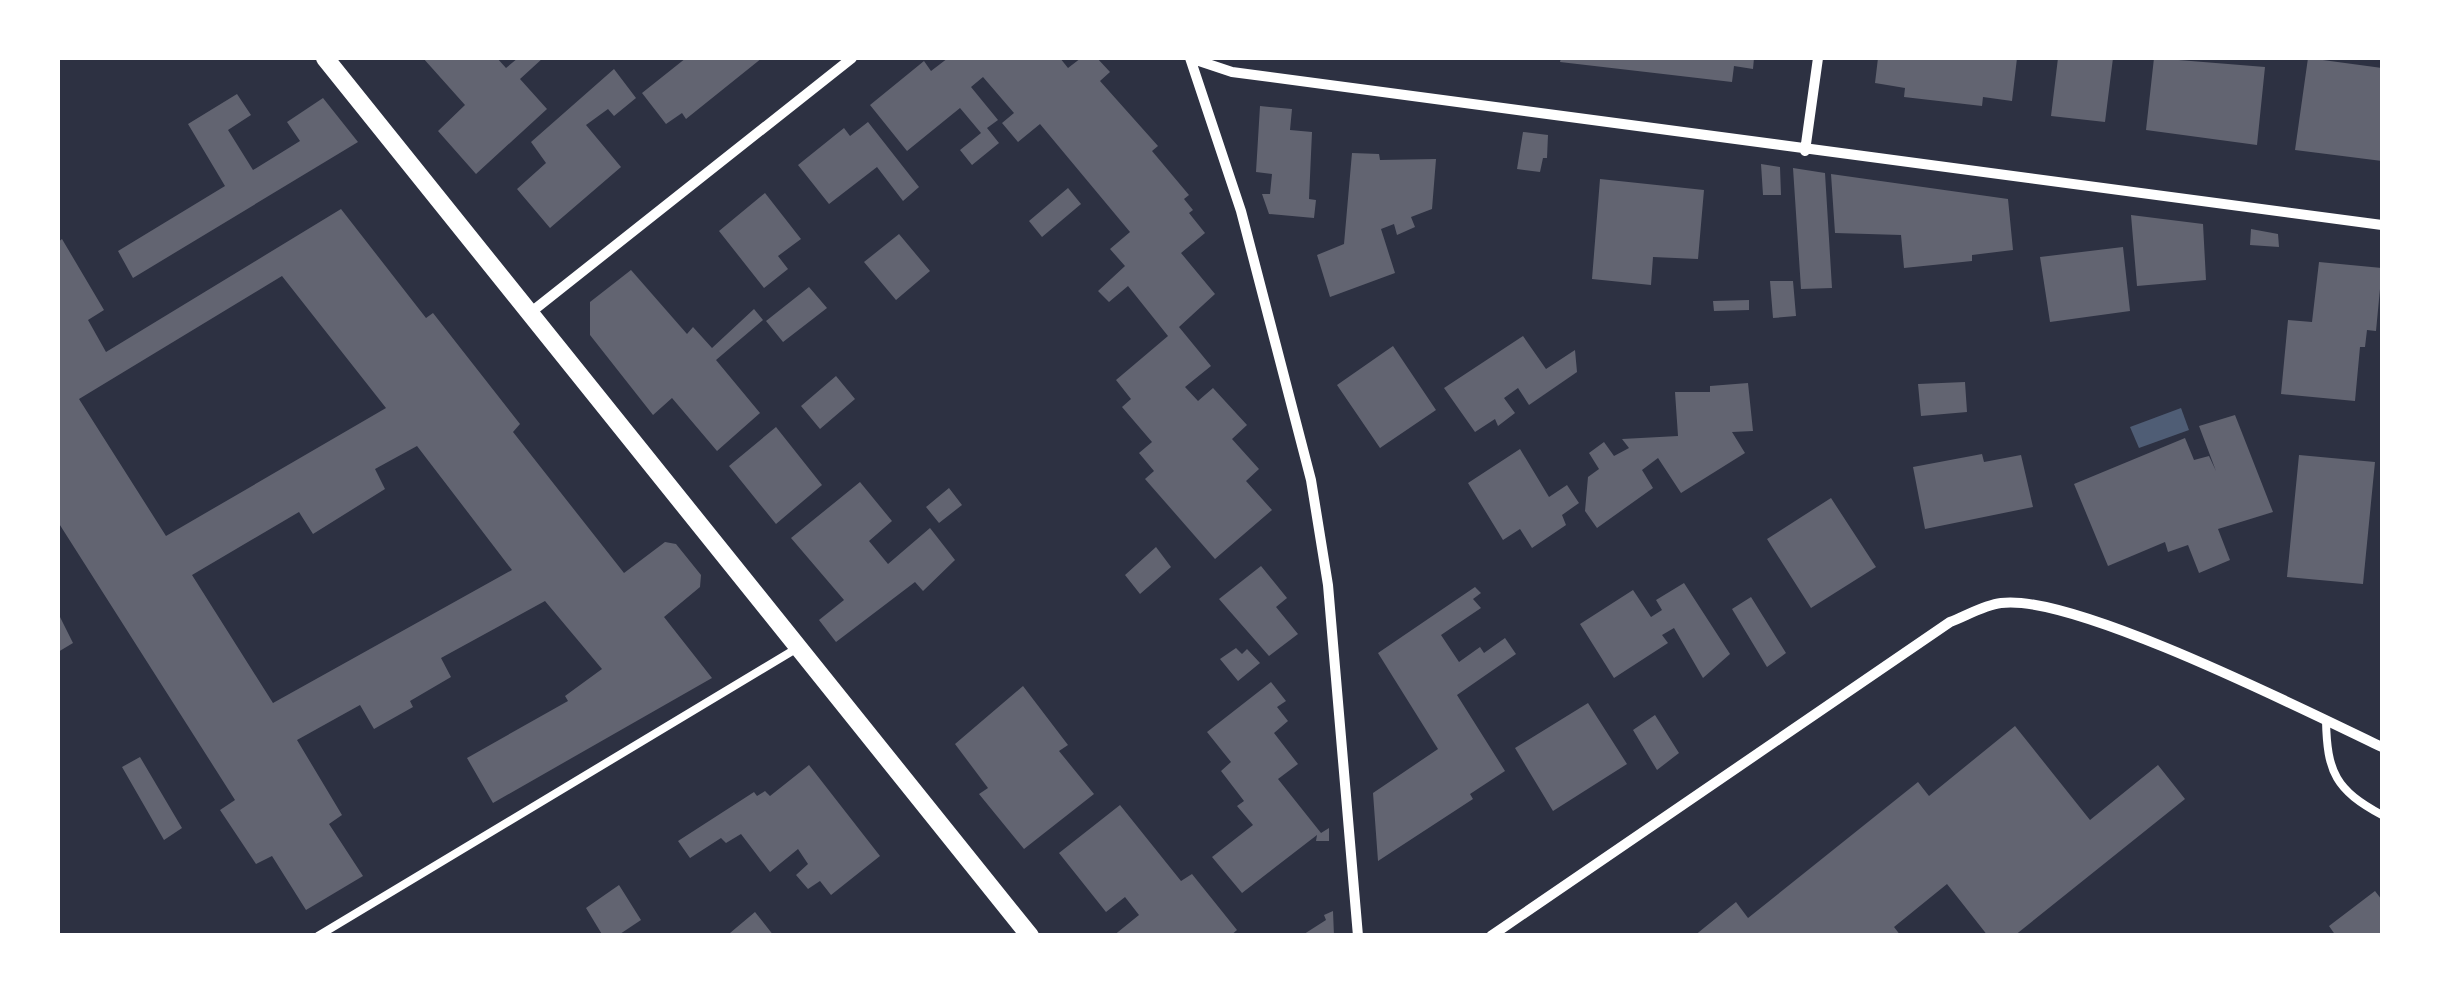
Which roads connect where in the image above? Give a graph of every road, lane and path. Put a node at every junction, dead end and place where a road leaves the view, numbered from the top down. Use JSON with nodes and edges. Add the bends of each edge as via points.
{"nodes":[{"id":1,"x":325,"y":58,"type":"edge"},
{"id":2,"x":852,"y":58,"type":"edge"},
{"id":3,"x":1190,"y":58,"type":"edge"},
{"id":4,"x":1818,"y":58,"type":"edge"},
{"id":5,"x":1805,"y":151,"type":"junction"},
{"id":6,"x":2382,"y":225,"type":"edge"},
{"id":7,"x":530,"y":313,"type":"junction"},
{"id":8,"x":799,"y":647,"type":"junction"},
{"id":9,"x":2326,"y":720,"type":"junction"},
{"id":10,"x":2382,"y":747,"type":"edge"},
{"id":11,"x":2382,"y":815,"type":"edge"},
{"id":12,"x":318,"y":936,"type":"edge"},
{"id":13,"x":1030,"y":936,"type":"edge"},
{"id":14,"x":1358,"y":936,"type":"edge"},
{"id":15,"x":1491,"y":936,"type":"edge"}],
"edges":[{"from":1,"to":7,"type":"street"},
{"from":2,"to":7,"type":"street"},
{"from":3,"to":5,"type":"street","via":[[1232,72]]},
{"from":3,"to":14,"type":"street","via":[[1241,212],[1311,480],[1328,585]]},
{"from":4,"to":5,"type":"street"},
{"from":5,"to":6,"type":"street"},
{"from":7,"to":8,"type":"street"},
{"from":8,"to":12,"type":"lane"},
{"from":8,"to":13,"type":"street"},
{"from":9,"to":10,"type":"street"},
{"from":9,"to":11,"type":"lane","via":[[2327,761],[2349,797]]},
{"from":9,"to":15,"type":"street","via":[[2124,634],[2040,604],[2000,603],[1950,622]]}]}
